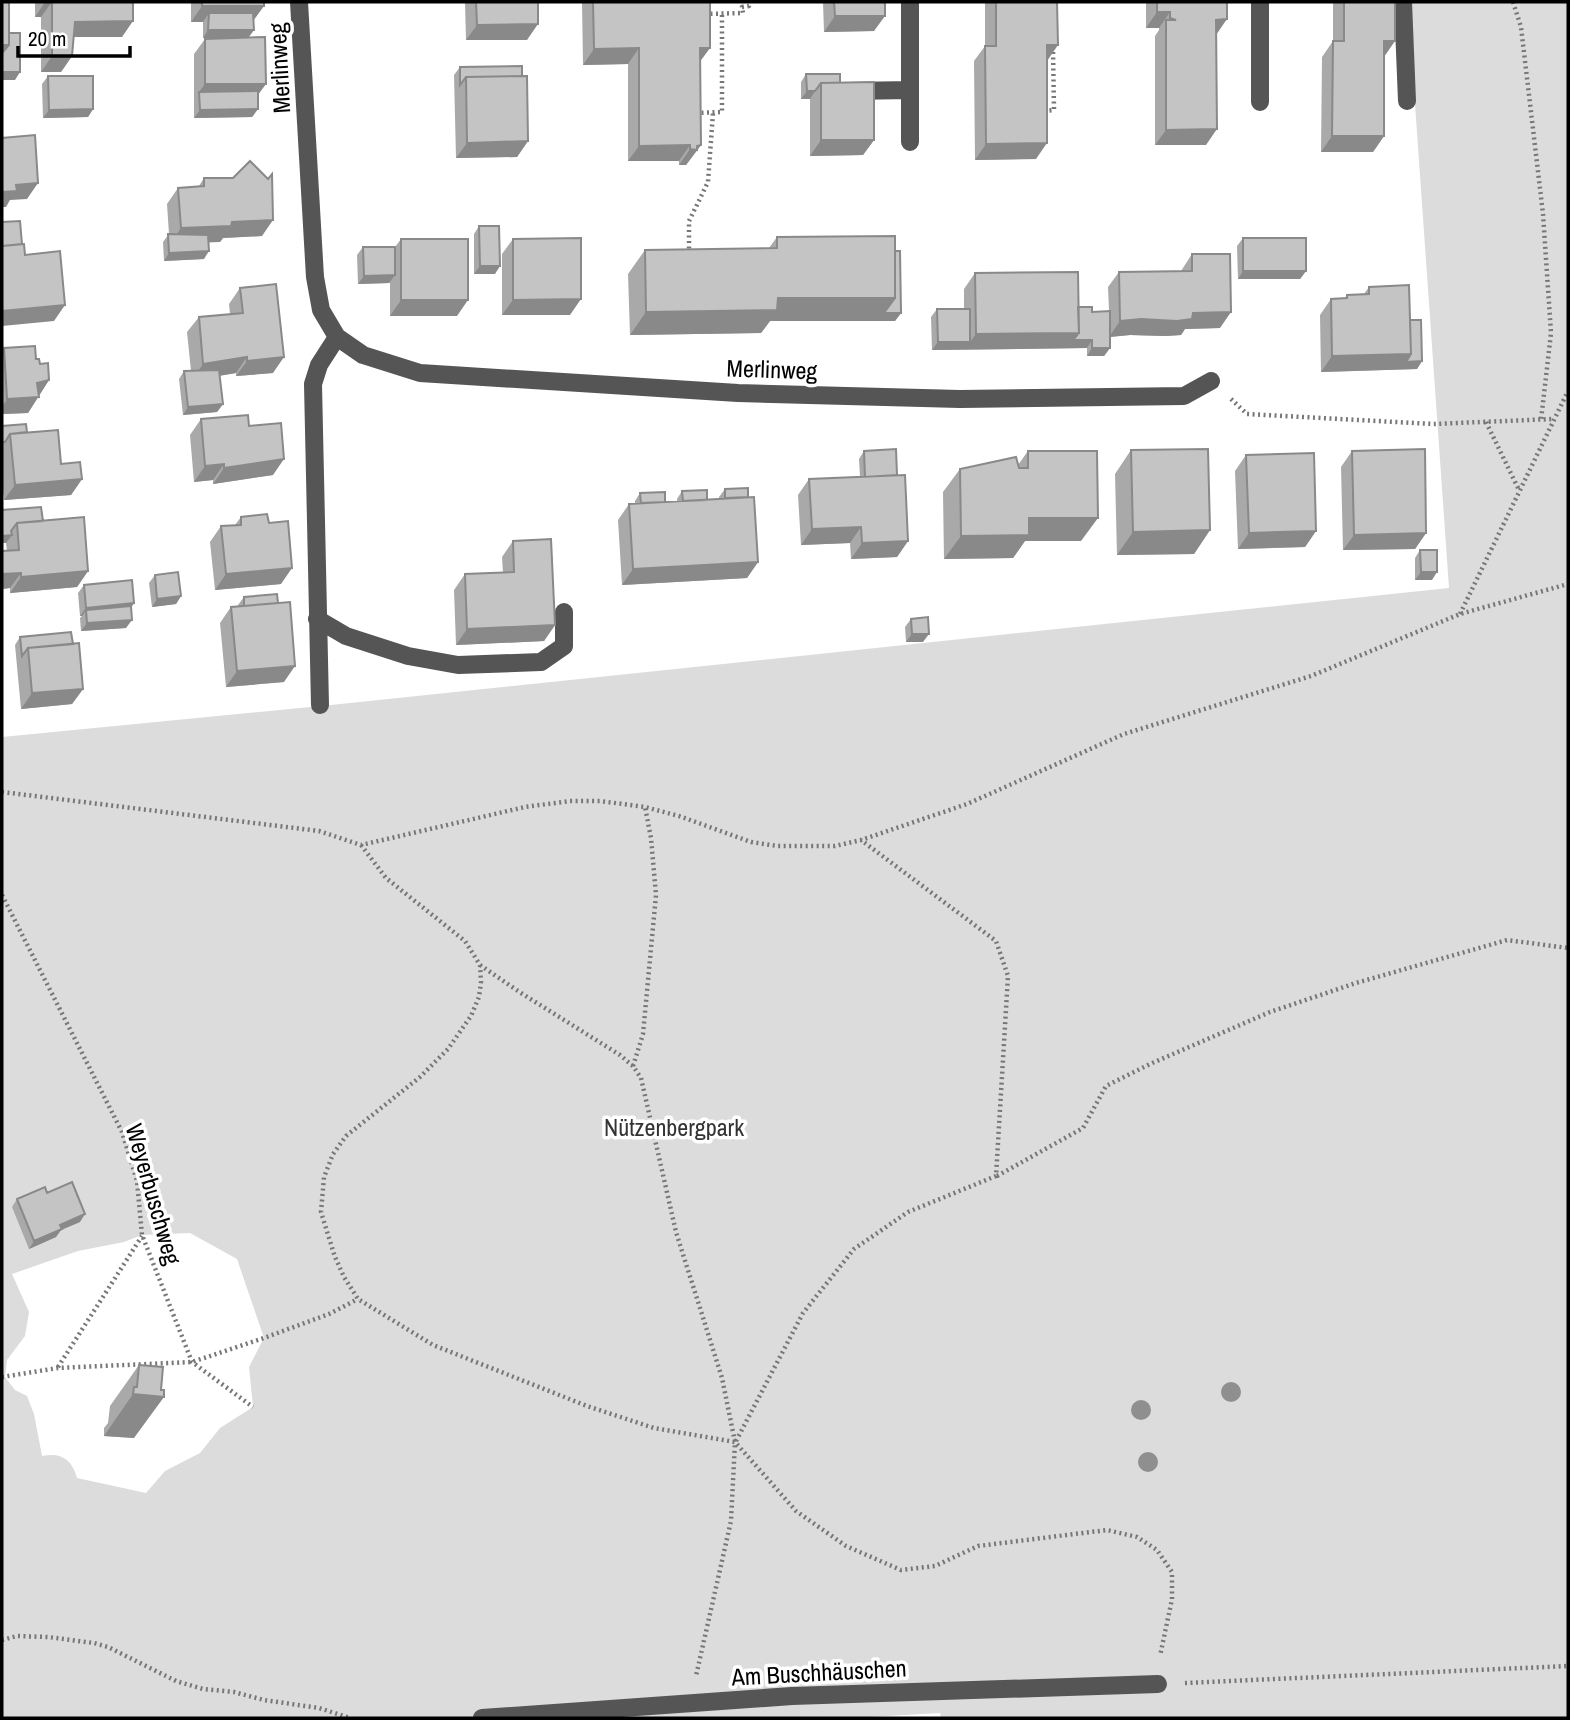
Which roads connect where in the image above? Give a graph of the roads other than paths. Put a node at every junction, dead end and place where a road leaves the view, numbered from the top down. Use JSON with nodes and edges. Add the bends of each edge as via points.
{"nodes":[{"id":1,"x":299,"y":2,"type":"edge"},
{"id":2,"x":910,"y":2,"type":"edge"},
{"id":3,"x":1260,"y":2,"type":"edge"},
{"id":4,"x":1403,"y":2,"type":"edge"},
{"id":5,"x":910,"y":90,"type":"junction"},
{"id":6,"x":839,"y":91,"type":"edge"},
{"id":7,"x":1406,"y":101,"type":"dead end"},
{"id":8,"x":1260,"y":102,"type":"dead end"},
{"id":9,"x":909,"y":142,"type":"dead end"},
{"id":10,"x":337,"y":337,"type":"junction"},
{"id":11,"x":1210,"y":381,"type":"road end"},
{"id":12,"x":564,"y":612,"type":"dead end"},
{"id":13,"x":317,"y":619,"type":"junction"},
{"id":14,"x":320,"y":705,"type":"dead end"},
{"id":15,"x":1158,"y":1684,"type":"road end"},
{"id":16,"x":482,"y":1718,"type":"edge"}],
"edges":[{"from":1,"to":10,"type":"street","name":"Merlinweg","via":[[315,277],[321,310]]},
{"from":2,"to":5,"type":"street"},
{"from":3,"to":8,"type":"street"},
{"from":4,"to":7,"type":"street"},
{"from":5,"to":6,"type":"street"},
{"from":5,"to":9,"type":"street"},
{"from":10,"to":11,"type":"street","name":"Merlinweg","via":[[363,355],[420,373],[738,394],[960,399],[1184,396]]},
{"from":10,"to":13,"type":"street","via":[[313,384]]},
{"from":12,"to":13,"type":"street","via":[[564,646],[541,662],[458,665],[408,656],[345,636]]},
{"from":13,"to":14,"type":"street"},
{"from":15,"to":16,"type":"street","name":"Am Buschhäuschen","via":[[792,1696]]}]}
